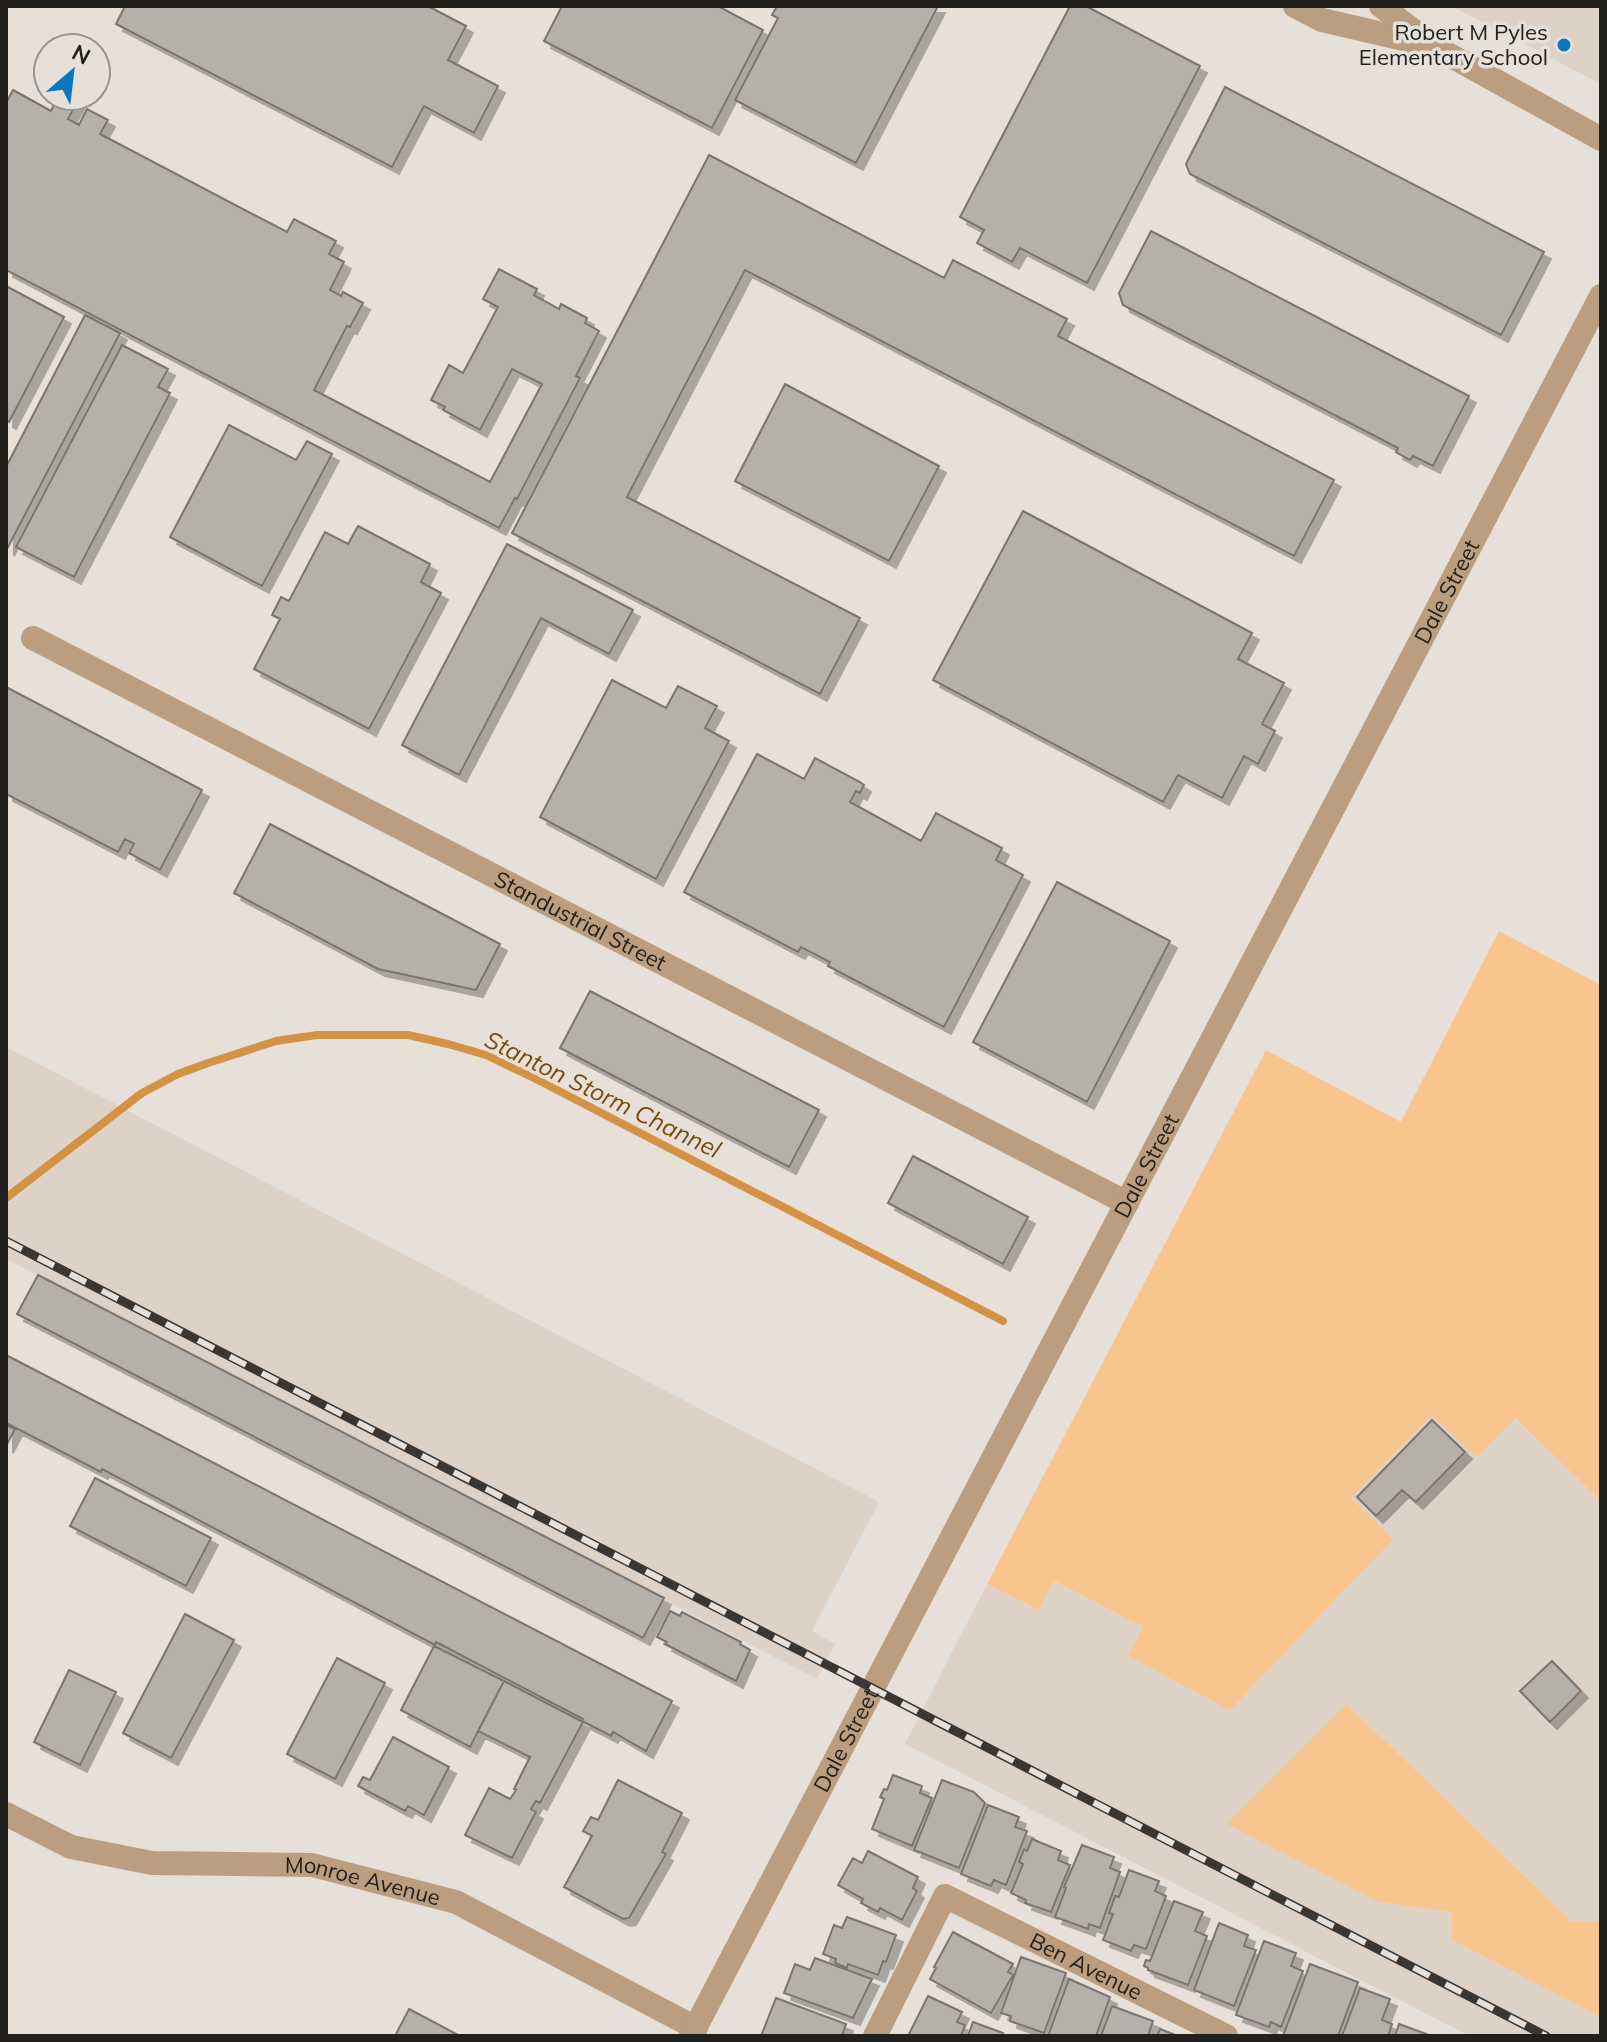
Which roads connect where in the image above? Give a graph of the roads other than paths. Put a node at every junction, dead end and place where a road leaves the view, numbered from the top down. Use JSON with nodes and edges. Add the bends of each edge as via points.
{"nodes":[{"id":1,"x":1295,"y":6,"type":"edge"},
{"id":2,"x":1381,"y":6,"type":"edge"},
{"id":3,"x":1435,"y":47,"type":"junction"},
{"id":4,"x":1601,"y":139,"type":"edge"},
{"id":5,"x":1601,"y":296,"type":"edge"},
{"id":6,"x":33,"y":638,"type":"dead end"},
{"id":7,"x":1127,"y":1203,"type":"junction"},
{"id":8,"x":6,"y":1814,"type":"edge"},
{"id":9,"x":693,"y":2032,"type":"edge"},
{"id":10,"x":875,"y":2036,"type":"edge"},
{"id":11,"x":1226,"y":2036,"type":"edge"}],
"edges":[{"from":1,"to":3,"type":"street","via":[[1322,20]]},
{"from":2,"to":3,"type":"street"},
{"from":3,"to":4,"type":"street"},
{"from":5,"to":7,"type":"street","name":"Dale Street"},
{"from":6,"to":7,"type":"street","name":"Standustrial Street"},
{"from":7,"to":9,"type":"street","name":"Dale Street"},
{"from":8,"to":9,"type":"street","name":"Monroe Avenue","via":[[71,1847],[139,1861],[312,1865],[456,1902]]},
{"from":10,"to":11,"type":"street","name":"Ben Avenue","via":[[945,1896]]}]}
